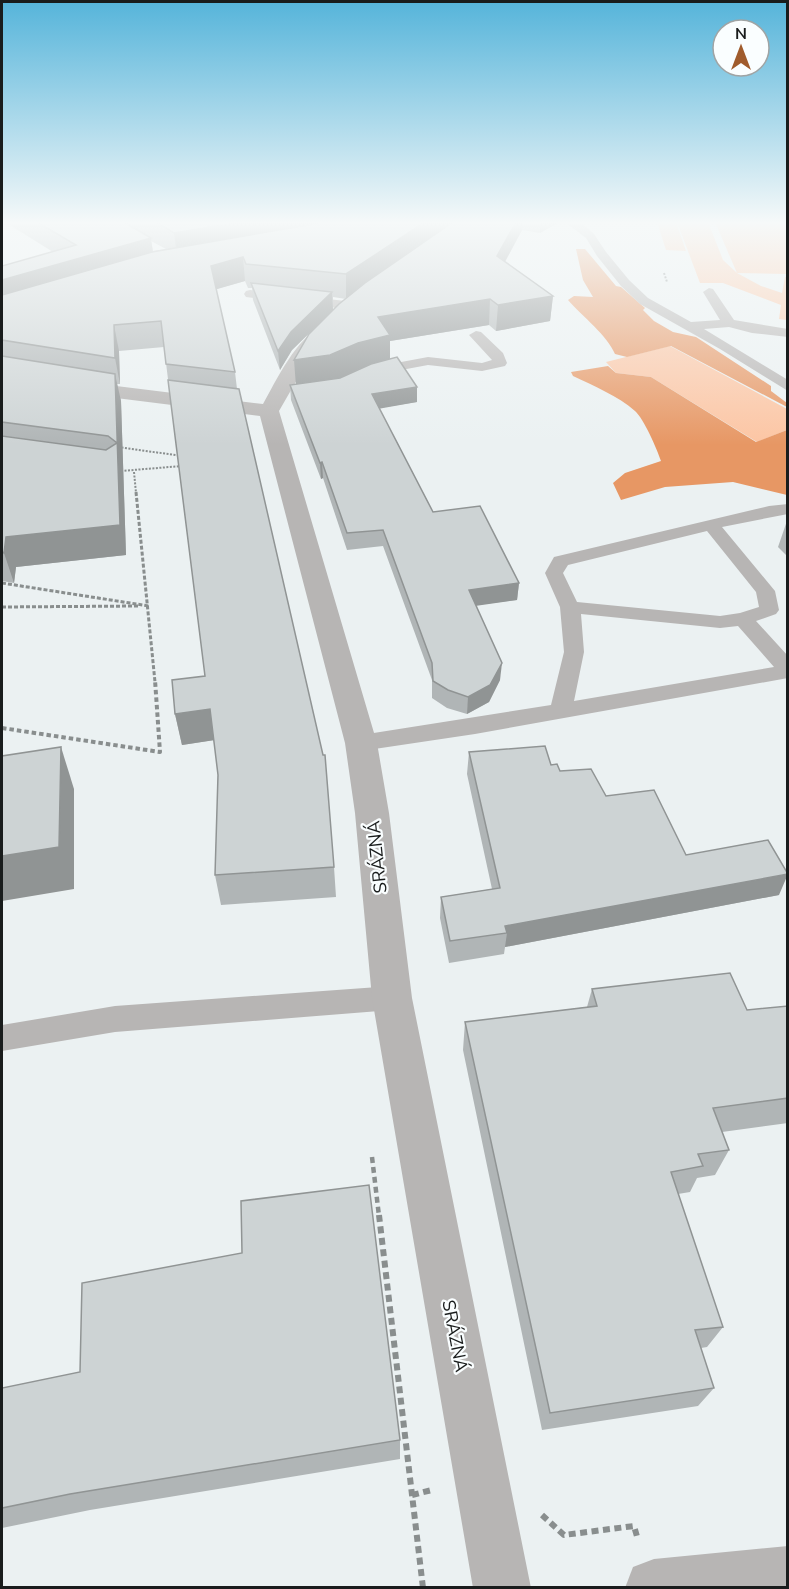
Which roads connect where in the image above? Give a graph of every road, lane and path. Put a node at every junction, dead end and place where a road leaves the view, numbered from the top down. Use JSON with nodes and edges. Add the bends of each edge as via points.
{"nodes":[{"id":1,"x":284,"y":296,"type":"edge"},
{"id":2,"x":639,"y":296,"type":"edge"},
{"id":3,"x":712,"y":296,"type":"edge"},
{"id":4,"x":361,"y":301,"type":"joint"},
{"id":5,"x":729,"y":323,"type":"junction"},
{"id":6,"x":690,"y":326,"type":"junction"},
{"id":7,"x":788,"y":333,"type":"edge"},
{"id":8,"x":476,"y":335,"type":"dead end"},
{"id":9,"x":2,"y":373,"type":"edge"},
{"id":10,"x":356,"y":377,"type":"edge"},
{"id":11,"x":788,"y":387,"type":"edge"},
{"id":12,"x":299,"y":394,"type":"edge"},
{"id":13,"x":273,"y":403,"type":"junction"},
{"id":14,"x":108,"y":445,"type":"edge"},
{"id":15,"x":189,"y":457,"type":"edge"},
{"id":16,"x":192,"y":465,"type":"edge"},
{"id":17,"x":113,"y":471,"type":"edge"},
{"id":18,"x":134,"y":472,"type":"junction"},
{"id":19,"x":788,"y":509,"type":"edge"},
{"id":20,"x":711,"y":525,"type":"junction"},
{"id":21,"x":2,"y":583,"type":"edge"},
{"id":22,"x":149,"y":606,"type":"junction"},
{"id":23,"x":2,"y":607,"type":"edge"},
{"id":24,"x":570,"y":607,"type":"junction"},
{"id":25,"x":743,"y":618,"type":"junction"},
{"id":26,"x":788,"y":671,"type":"edge"},
{"id":27,"x":561,"y":710,"type":"junction"},
{"id":28,"x":2,"y":728,"type":"edge"},
{"id":29,"x":361,"y":743,"type":"junction"},
{"id":30,"x":392,"y":998,"type":"junction"},
{"id":31,"x":2,"y":1038,"type":"edge"},
{"id":32,"x":372,"y":1154,"type":"dead end"},
{"id":33,"x":539,"y":1506,"type":"dead end"},
{"id":34,"x":634,"y":1526,"type":"dead end"},
{"id":35,"x":788,"y":1575,"type":"edge"},
{"id":36,"x":423,"y":1587,"type":"edge"},
{"id":37,"x":502,"y":1587,"type":"edge"},
{"id":38,"x":654,"y":1587,"type":"edge"}],
"edges":[{"from":1,"to":4,"type":"lane"},
{"from":2,"to":6,"type":"lane"},
{"from":3,"to":5,"type":"lane"},
{"from":4,"to":13,"type":"street","via":[[301,356]]},
{"from":5,"to":6,"type":"lane"},
{"from":5,"to":7,"type":"lane"},
{"from":6,"to":11,"type":"lane"},
{"from":8,"to":10,"type":"lane","via":[[501,363],[472,367],[428,361]]},
{"from":9,"to":13,"type":"street","via":[[100,390]]},
{"from":12,"to":13,"type":"lane"},
{"from":13,"to":29,"type":"street","name":"SRÁZNÁ"},
{"from":14,"to":15,"type":"path"},
{"from":16,"to":18,"type":"path"},
{"from":17,"to":18,"type":"path"},
{"from":18,"to":22,"type":"path"},
{"from":19,"to":20,"type":"lane"},
{"from":20,"to":24,"type":"lane","via":[[561,561],[554,573]]},
{"from":20,"to":25,"type":"lane","via":[[765,591],[769,610]]},
{"from":21,"to":22,"type":"path"},
{"from":22,"to":23,"type":"path"},
{"from":22,"to":28,"type":"path","via":[[160,752]]},
{"from":24,"to":25,"type":"lane","via":[[720,622]]},
{"from":24,"to":27,"type":"lane","via":[[574,652]]},
{"from":25,"to":26,"type":"lane"},
{"from":26,"to":27,"type":"lane"},
{"from":27,"to":29,"type":"lane"},
{"from":29,"to":30,"type":"street","name":"SRÁZNÁ"},
{"from":30,"to":31,"type":"lane","via":[[115,1019]]},
{"from":30,"to":37,"type":"street","name":"SRÁZNÁ"},
{"from":32,"to":36,"type":"path"},
{"from":33,"to":34,"type":"path","via":[[542,1516],[564,1535]]},
{"from":35,"to":38,"type":"street"}]}
